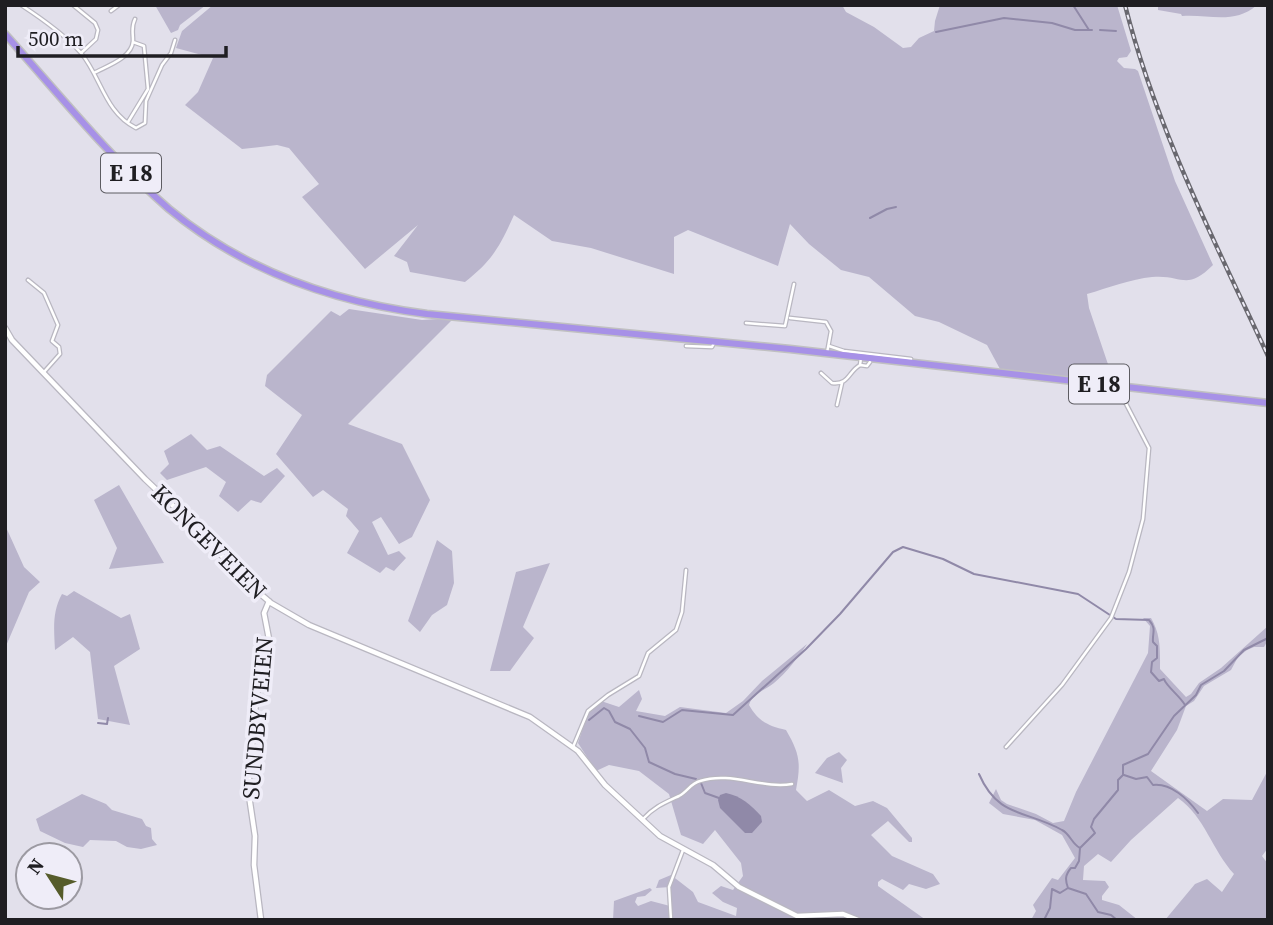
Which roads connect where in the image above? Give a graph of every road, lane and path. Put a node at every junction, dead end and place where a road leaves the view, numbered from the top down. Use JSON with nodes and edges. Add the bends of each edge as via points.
{"nodes":[{"id":1,"x":73,"y":5,"type":"edge"},
{"id":2,"x":119,"y":5,"type":"edge"},
{"id":3,"x":23,"y":6,"type":"edge"},
{"id":4,"x":111,"y":11,"type":"dead end"},
{"id":5,"x":135,"y":19,"type":"dead end"},
{"id":6,"x":5,"y":36,"type":"edge"},
{"id":7,"x":174,"y":40,"type":"dead end"},
{"id":8,"x":133,"y":42,"type":"junction"},
{"id":9,"x":81,"y":53,"type":"junction"},
{"id":10,"x":94,"y":73,"type":"junction"},
{"id":11,"x":128,"y":122,"type":"junction"},
{"id":12,"x":28,"y":280,"type":"dead end"},
{"id":13,"x":794,"y":285,"type":"dead end"},
{"id":14,"x":789,"y":317,"type":"junction"},
{"id":15,"x":746,"y":323,"type":"dead end"},
{"id":16,"x":5,"y":328,"type":"edge"},
{"id":17,"x":686,"y":343,"type":"junction"},
{"id":18,"x":828,"y":350,"type":"junction"},
{"id":19,"x":684,"y":351,"type":"dead end"},
{"id":20,"x":911,"y":359,"type":"dead end"},
{"id":21,"x":860,"y":361,"type":"junction"},
{"id":22,"x":870,"y":362,"type":"dead end"},
{"id":23,"x":44,"y":372,"type":"junction"},
{"id":24,"x":821,"y":373,"type":"dead end"},
{"id":25,"x":842,"y":383,"type":"junction"},
{"id":26,"x":1120,"y":387,"type":"junction"},
{"id":27,"x":1268,"y":403,"type":"edge"},
{"id":28,"x":837,"y":405,"type":"dead end"},
{"id":29,"x":686,"y":570,"type":"dead end"},
{"id":30,"x":269,"y":601,"type":"junction"},
{"id":31,"x":573,"y":747,"type":"junction"},
{"id":32,"x":1006,"y":747,"type":"dead end"},
{"id":33,"x":792,"y":784,"type":"dead end"},
{"id":34,"x":642,"y":819,"type":"junction"},
{"id":35,"x":683,"y":850,"type":"junction"},
{"id":36,"x":261,"y":920,"type":"edge"},
{"id":37,"x":671,"y":920,"type":"edge"},
{"id":38,"x":858,"y":920,"type":"edge"}],
"edges":[{"from":1,"to":9,"type":"street","via":[[98,30],[96,39]]},
{"from":2,"to":4,"type":"street"},
{"from":3,"to":9,"type":"street"},
{"from":5,"to":8,"type":"street"},
{"from":6,"to":17,"type":"highway","number":"E 18","via":[[163,204],[222,246],[281,277],[354,302],[393,309]]},
{"from":7,"to":11,"type":"street","via":[[146,101],[145,123],[136,128]]},
{"from":8,"to":10,"type":"street","via":[[126,55]]},
{"from":8,"to":11,"type":"street","via":[[144,46],[148,89]]},
{"from":9,"to":10,"type":"street"},
{"from":10,"to":11,"type":"street","via":[[105,97]]},
{"from":12,"to":23,"type":"street","via":[[44,293],[58,325],[52,341],[60,354]]},
{"from":13,"to":14,"type":"street"},
{"from":14,"to":15,"type":"street","via":[[783,327]]},
{"from":14,"to":18,"type":"street","via":[[826,322],[831,331]]},
{"from":16,"to":23,"type":"main road","name":"KONGEVEIEN"},
{"from":17,"to":18,"type":"highway","number":"E 18"},
{"from":17,"to":19,"type":"street"},
{"from":18,"to":20,"type":"street"},
{"from":18,"to":21,"type":"highway","number":"E 18"},
{"from":21,"to":22,"type":"street","via":[[866,366]]},
{"from":21,"to":25,"type":"street"},
{"from":21,"to":26,"type":"highway","number":"E 18"},
{"from":23,"to":30,"type":"main road","name":"KONGEVEIEN","via":[[237,574]]},
{"from":24,"to":25,"type":"street","via":[[832,383]]},
{"from":25,"to":28,"type":"street"},
{"from":26,"to":27,"type":"highway","number":"E 18"},
{"from":26,"to":32,"type":"street","via":[[1149,451],[1139,541],[1111,617],[1062,685]]},
{"from":29,"to":31,"type":"street","via":[[677,630],[648,653],[639,676],[587,712]]},
{"from":30,"to":31,"type":"main road","name":"KONGEVEIEN","via":[[309,625],[520,712]]},
{"from":30,"to":36,"type":"main road","name":"SUNDBYVEIEN","via":[[264,615],[269,639],[256,701],[248,789]]},
{"from":31,"to":34,"type":"main road","name":"KONGEVEIEN"},
{"from":33,"to":34,"type":"street","via":[[728,777],[703,780]]},
{"from":34,"to":35,"type":"main road","name":"KONGEVEIEN"},
{"from":35,"to":37,"type":"street","via":[[669,887]]},
{"from":35,"to":38,"type":"main road","name":"KONGEVEIEN","via":[[713,864],[739,887],[793,914],[844,915]]}]}
